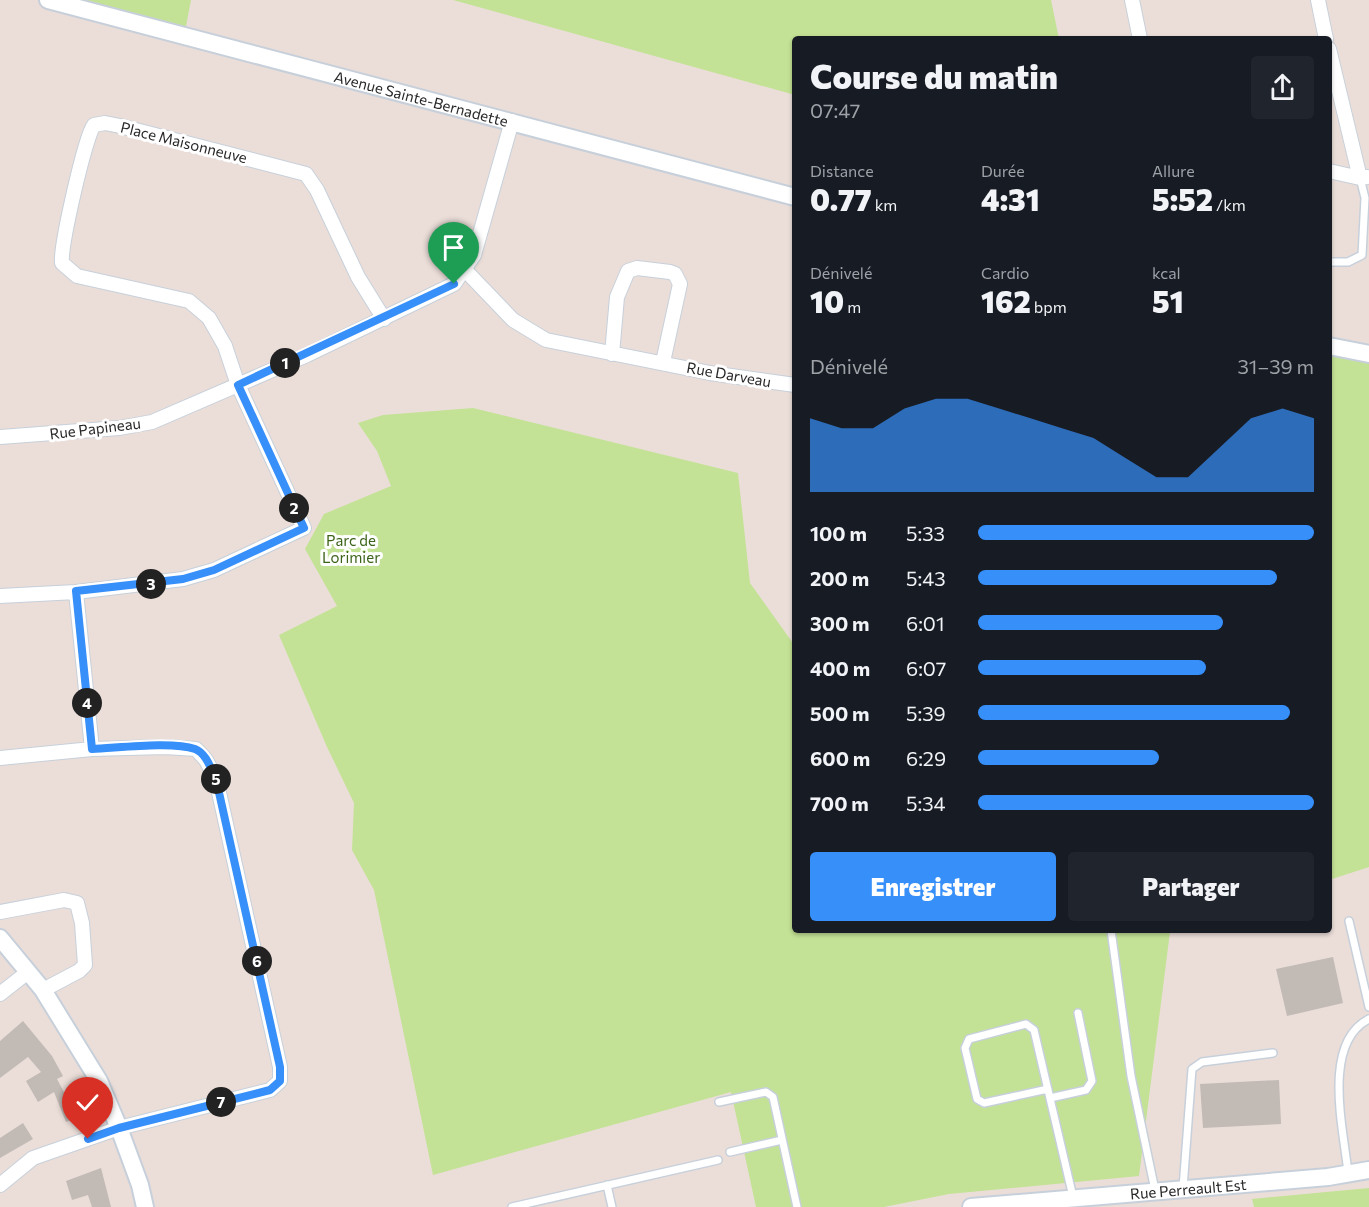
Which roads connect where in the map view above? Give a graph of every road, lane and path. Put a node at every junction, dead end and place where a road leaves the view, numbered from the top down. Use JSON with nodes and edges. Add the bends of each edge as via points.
{"nodes":[{"id":1,"x":48,"y":0,"type":"edge"},
{"id":2,"x":1132,"y":0,"type":"edge"},
{"id":3,"x":1318,"y":0,"type":"edge"},
{"id":4,"x":1139,"y":36,"type":"edge"},
{"id":5,"x":1325,"y":36,"type":"edge"},
{"id":6,"x":1332,"y":61,"type":"edge"},
{"id":7,"x":512,"y":121,"type":"junction"},
{"id":8,"x":1332,"y":172,"type":"edge"},
{"id":9,"x":1365,"y":177,"type":"edge"},
{"id":10,"x":792,"y":196,"type":"edge"},
{"id":11,"x":1332,"y":262,"type":"edge"},
{"id":12,"x":465,"y":270,"type":"junction"},
{"id":13,"x":384,"y":319,"type":"junction"},
{"id":14,"x":1332,"y":347,"type":"edge"},
{"id":15,"x":612,"y":354,"type":"junction"},
{"id":16,"x":1369,"y":354,"type":"edge"},
{"id":17,"x":663,"y":362,"type":"junction"},
{"id":18,"x":238,"y":385,"type":"junction"},
{"id":19,"x":792,"y":385,"type":"edge"},
{"id":20,"x":0,"y":437,"type":"edge"},
{"id":21,"x":76,"y":591,"type":"junction"},
{"id":22,"x":0,"y":596,"type":"edge"},
{"id":23,"x":92,"y":749,"type":"junction"},
{"id":24,"x":0,"y":758,"type":"edge"},
{"id":25,"x":0,"y":912,"type":"edge"},
{"id":26,"x":1349,"y":921,"type":"dead end"},
{"id":27,"x":1111,"y":933,"type":"edge"},
{"id":28,"x":0,"y":938,"type":"edge"},
{"id":29,"x":28,"y":972,"type":"junction"},
{"id":30,"x":42,"y":990,"type":"junction"},
{"id":31,"x":0,"y":994,"type":"edge"},
{"id":32,"x":1369,"y":1006,"type":"edge"},
{"id":33,"x":1078,"y":1013,"type":"dead end"},
{"id":34,"x":1369,"y":1019,"type":"edge"},
{"id":35,"x":1273,"y":1053,"type":"dead end"},
{"id":36,"x":1048,"y":1089,"type":"junction"},
{"id":37,"x":1050,"y":1098,"type":"junction"},
{"id":38,"x":719,"y":1102,"type":"dead end"},
{"id":39,"x":119,"y":1128,"type":"junction"},
{"id":40,"x":782,"y":1140,"type":"junction"},
{"id":41,"x":730,"y":1152,"type":"dead end"},
{"id":42,"x":718,"y":1160,"type":"dead end"},
{"id":43,"x":1369,"y":1170,"type":"edge"},
{"id":44,"x":1348,"y":1173,"type":"junction"},
{"id":45,"x":0,"y":1185,"type":"edge"},
{"id":46,"x":607,"y":1185,"type":"junction"},
{"id":47,"x":1183,"y":1188,"type":"junction"},
{"id":48,"x":1155,"y":1190,"type":"junction"},
{"id":49,"x":1073,"y":1197,"type":"junction"},
{"id":50,"x":145,"y":1207,"type":"edge"},
{"id":51,"x":512,"y":1207,"type":"edge"},
{"id":52,"x":612,"y":1207,"type":"edge"},
{"id":53,"x":797,"y":1207,"type":"edge"},
{"id":54,"x":971,"y":1207,"type":"edge"}],
"edges":[{"from":1,"to":7,"type":"street","name":"Avenue Sainte-Bernadette"},
{"from":2,"to":4,"type":"street"},
{"from":3,"to":5,"type":"street"},
{"from":6,"to":9,"type":"street"},
{"from":7,"to":10,"type":"street","name":"Avenue Sainte-Bernadette"},
{"from":7,"to":12,"type":"street","name":"Rue Papineau","via":[[474,255]]},
{"from":8,"to":9,"type":"street"},
{"from":9,"to":11,"type":"lane","via":[[1362,255],[1348,262]]},
{"from":12,"to":13,"type":"street","name":"Rue Papineau","via":[[454,284]]},
{"from":12,"to":15,"type":"street","name":"Rue Darveau","via":[[513,320],[546,340]]},
{"from":13,"to":18,"type":"street","name":"Rue Papineau"},
{"from":13,"to":18,"type":"street","name":"Place Maisonneuve","via":[[358,277],[306,174],[120,126],[94,125],[63,239],[62,263],[77,276],[173,297],[196,307],[216,329]]},
{"from":14,"to":16,"type":"street"},
{"from":15,"to":17,"type":"street","name":"Rue Darveau"},
{"from":15,"to":17,"type":"street","via":[[617,297],[628,271],[637,268],[670,272],[680,284]]},
{"from":17,"to":19,"type":"street","name":"Rue Darveau"},
{"from":18,"to":20,"type":"street","name":"Rue Papineau","via":[[152,422]]},
{"from":18,"to":21,"type":"street","via":[[304,528],[214,570],[183,579]]},
{"from":21,"to":22,"type":"street"},
{"from":21,"to":23,"type":"street"},
{"from":23,"to":24,"type":"street"},
{"from":23,"to":39,"type":"street","via":[[196,749],[207,759],[216,779],[280,1067],[280,1081],[270,1090]]},
{"from":25,"to":30,"type":"street","via":[[64,900],[77,903],[85,965]]},
{"from":26,"to":32,"type":"lane"},
{"from":27,"to":48,"type":"lane","via":[[1131,1076]]},
{"from":28,"to":29,"type":"street"},
{"from":29,"to":30,"type":"street"},
{"from":29,"to":31,"type":"street"},
{"from":30,"to":39,"type":"street","via":[[99,1081]]},
{"from":33,"to":37,"type":"lane","via":[[1092,1082],[1086,1090]]},
{"from":34,"to":44,"type":"lane","via":[[1356,1029],[1340,1059]]},
{"from":35,"to":47,"type":"lane","via":[[1202,1062],[1192,1069]]},
{"from":36,"to":36,"type":"lane","via":[[1034,1029],[1026,1024],[969,1039],[965,1048],[977,1099],[984,1103]]},
{"from":36,"to":37,"type":"lane"},
{"from":37,"to":49,"type":"lane"},
{"from":38,"to":40,"type":"lane","via":[[766,1092],[773,1097]]},
{"from":39,"to":45,"type":"street","via":[[33,1158]]},
{"from":39,"to":50,"type":"street"},
{"from":40,"to":41,"type":"lane"},
{"from":40,"to":53,"type":"lane"},
{"from":42,"to":46,"type":"lane"},
{"from":43,"to":44,"type":"street","name":"Rue Perreault Est"},
{"from":44,"to":47,"type":"street","name":"Rue Perreault Est"},
{"from":46,"to":51,"type":"lane"},
{"from":46,"to":52,"type":"lane"},
{"from":47,"to":48,"type":"street","name":"Rue Perreault Est"},
{"from":48,"to":49,"type":"street","name":"Rue Perreault Est"},
{"from":49,"to":54,"type":"street","name":"Rue Perreault Est"}]}
